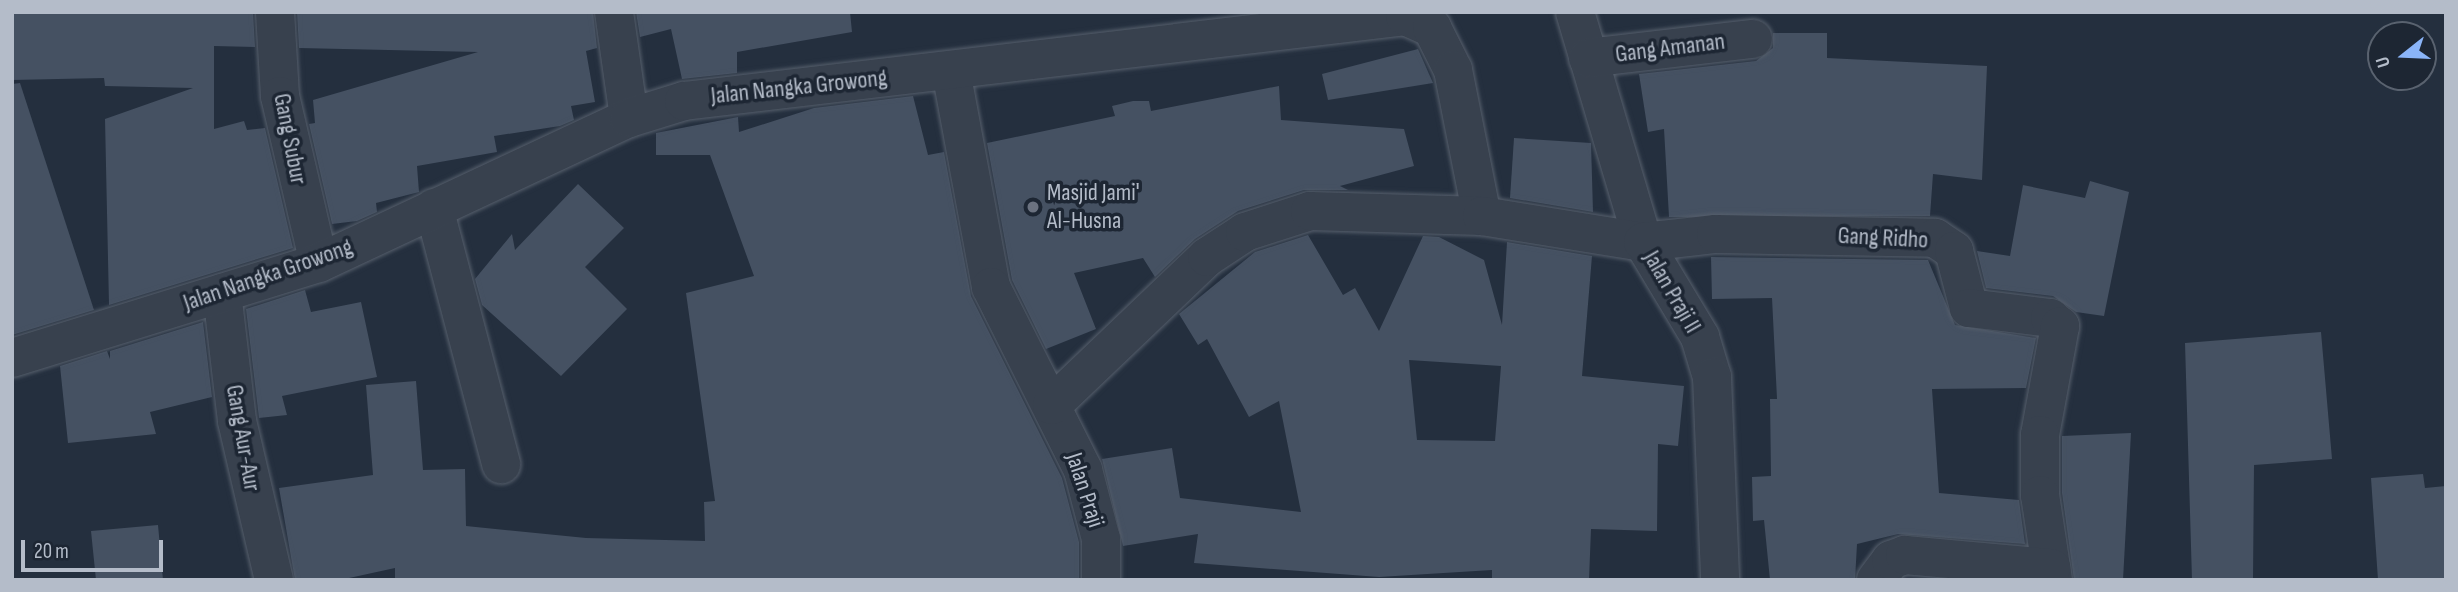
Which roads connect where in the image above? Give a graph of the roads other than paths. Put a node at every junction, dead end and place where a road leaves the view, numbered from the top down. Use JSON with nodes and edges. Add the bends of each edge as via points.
{"nodes":[{"id":1,"x":275,"y":12,"type":"edge"},
{"id":2,"x":614,"y":12,"type":"edge"},
{"id":3,"x":1575,"y":12,"type":"edge"},
{"id":4,"x":1228,"y":24,"type":"edge"},
{"id":5,"x":1753,"y":39,"type":"dead end"},
{"id":6,"x":1588,"y":58,"type":"junction"},
{"id":7,"x":951,"y":71,"type":"junction"},
{"id":8,"x":629,"y":118,"type":"junction"},
{"id":9,"x":434,"y":208,"type":"junction"},
{"id":10,"x":1482,"y":216,"type":"junction"},
{"id":11,"x":1643,"y":242,"type":"junction"},
{"id":12,"x":319,"y":263,"type":"junction"},
{"id":13,"x":222,"y":293,"type":"junction"},
{"id":14,"x":12,"y":358,"type":"edge"},
{"id":15,"x":1052,"y":405,"type":"junction"},
{"id":16,"x":501,"y":464,"type":"dead end"},
{"id":17,"x":2052,"y":574,"type":"edge"},
{"id":18,"x":274,"y":580,"type":"edge"},
{"id":19,"x":1101,"y":580,"type":"edge"},
{"id":20,"x":1720,"y":580,"type":"edge"},
{"id":21,"x":1876,"y":580,"type":"edge"}],
"edges":[{"from":1,"to":12,"type":"street","name":"Gang Subur","via":[[280,96]]},
{"from":2,"to":8,"type":"street"},
{"from":3,"to":6,"type":"street","name":"Jalan Praji II"},
{"from":4,"to":7,"type":"street","name":"Jalan Nangka Growong"},
{"from":4,"to":10,"type":"street","name":"Jalan Nangka Growong","via":[[1420,20],[1432,28],[1453,70]]},
{"from":5,"to":6,"type":"street","name":"Gang Amanan"},
{"from":6,"to":11,"type":"street","name":"Jalan Praji II"},
{"from":7,"to":8,"type":"street","name":"Jalan Nangka Growong","via":[[725,93]]},
{"from":7,"to":15,"type":"street","name":"Jalan Praji","via":[[991,287]]},
{"from":8,"to":9,"type":"street","name":"Jalan Nangka Growong"},
{"from":9,"to":12,"type":"street","name":"Jalan Nangka Growong"},
{"from":9,"to":16,"type":"street"},
{"from":10,"to":11,"type":"street"},
{"from":10,"to":15,"type":"street","via":[[1310,211],[1245,232],[1171,288]]},
{"from":11,"to":17,"type":"street","name":"Gang Ridho","via":[[1716,234],[1935,238],[1954,251],[1969,308],[2050,318],[2062,336],[2040,435],[2040,495]]},
{"from":11,"to":20,"type":"street","name":"Jalan Praji II","via":[[1700,337],[1712,377]]},
{"from":12,"to":13,"type":"street","name":"Jalan Nangka Growong"},
{"from":13,"to":14,"type":"street","name":"Jalan Nangka Growong"},
{"from":13,"to":18,"type":"street","name":"Gang Aur-Aur","via":[[237,421]]},
{"from":15,"to":19,"type":"street","name":"Jalan Praji","via":[[1094,504]]},
{"from":17,"to":21,"type":"street","via":[[1905,555],[1891,560]]}]}
